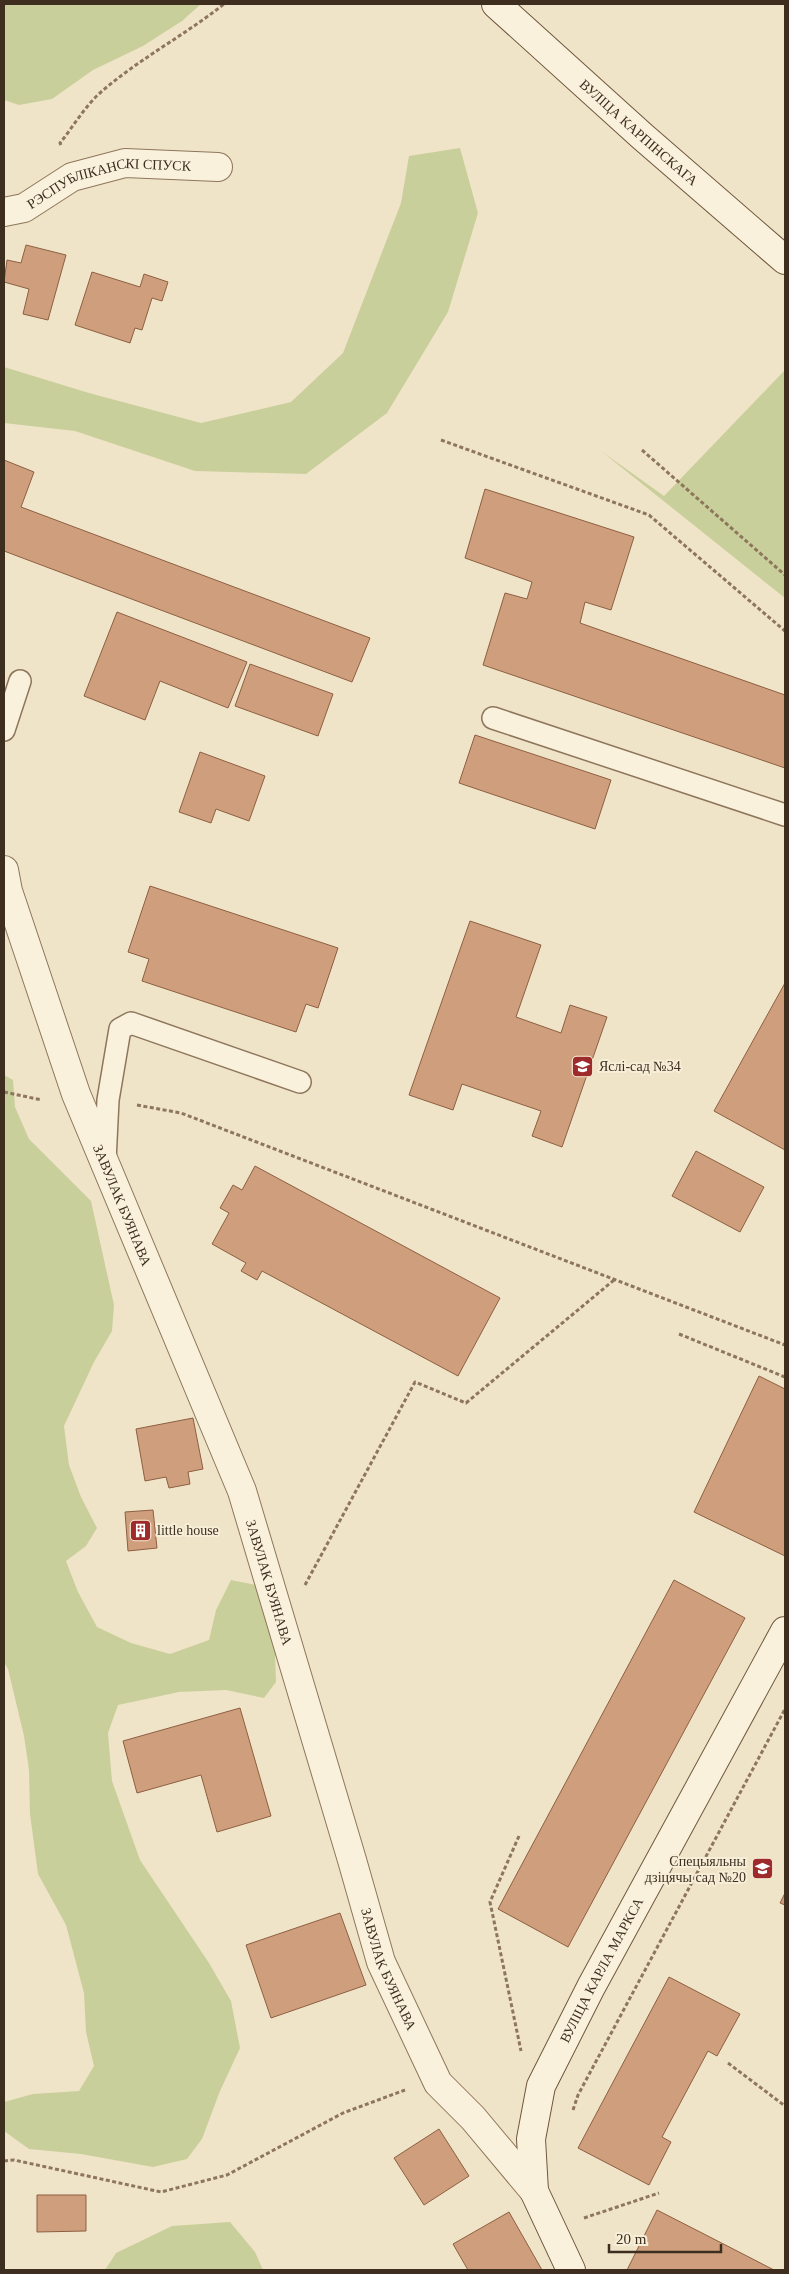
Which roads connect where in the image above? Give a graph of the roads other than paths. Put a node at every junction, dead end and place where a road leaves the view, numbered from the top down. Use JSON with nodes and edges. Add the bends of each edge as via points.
{"nodes":[{"id":1,"x":496,"y":4,"type":"edge"},
{"id":2,"x":218,"y":167,"type":"dead end"},
{"id":3,"x":4,"y":212,"type":"edge"},
{"id":4,"x":785,"y":260,"type":"edge"},
{"id":5,"x":20,"y":681,"type":"dead end"},
{"id":6,"x":493,"y":718,"type":"dead end"},
{"id":7,"x":4,"y":730,"type":"edge"},
{"id":8,"x":785,"y":815,"type":"edge"},
{"id":9,"x":4,"y":870,"type":"edge"},
{"id":10,"x":300,"y":1082,"type":"dead end"},
{"id":11,"x":105,"y":1163,"type":"junction"},
{"id":12,"x":785,"y":1631,"type":"edge"},
{"id":13,"x":534,"y":2192,"type":"junction"},
{"id":14,"x":571,"y":2270,"type":"edge"}],
"edges":[{"from":1,"to":4,"type":"street","name":"ВУЛІЦА КАРПІНСКАГА"},
{"from":2,"to":3,"type":"street","name":"РЭСПУБЛІКАНСКІ СПУСК","via":[[125,163],[72,177],[24,208]]},
{"from":5,"to":7,"type":"lane"},
{"from":6,"to":8,"type":"lane"},
{"from":9,"to":11,"type":"street","name":"ЗАВУЛАК БУЯНАВА","via":[[8,891],[76,1094]]},
{"from":10,"to":11,"type":"lane","via":[[131,1023],[120,1029],[108,1100]]},
{"from":11,"to":13,"type":"street","name":"ЗАВУЛАК БУЯНАВА","via":[[242,1492],[381,1962],[438,2083],[473,2118]]},
{"from":12,"to":13,"type":"street","name":"ВУЛІЦА КАРЛА МАРКСА","via":[[591,1987],[542,2086],[531,2139]]},
{"from":13,"to":14,"type":"street","name":"ЗАВУЛАК БУЯНАВА"}]}
